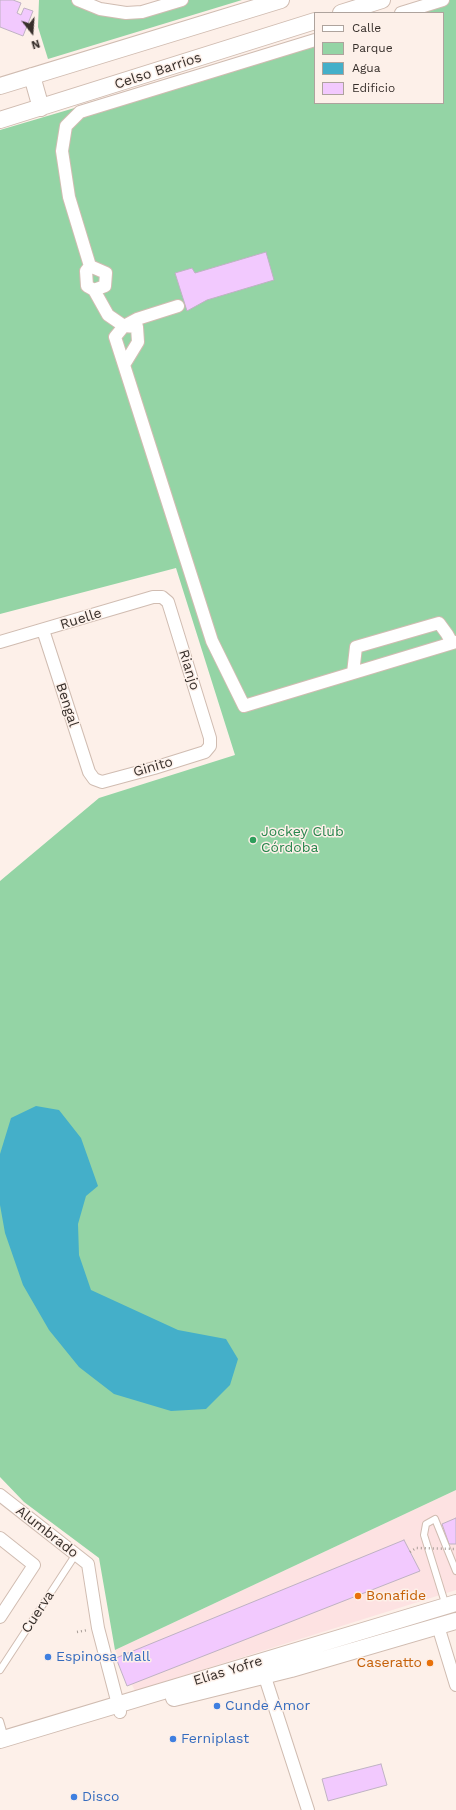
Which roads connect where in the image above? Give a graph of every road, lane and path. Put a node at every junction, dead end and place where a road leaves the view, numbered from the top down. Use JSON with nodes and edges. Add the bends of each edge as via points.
{"nodes":[{"id":1,"x":78,"y":0,"type":"edge"},
{"id":2,"x":182,"y":0,"type":"edge"},
{"id":3,"x":280,"y":0,"type":"edge"},
{"id":4,"x":382,"y":0,"type":"edge"},
{"id":5,"x":443,"y":0,"type":"edge"},
{"id":6,"x":344,"y":12,"type":"edge"},
{"id":7,"x":404,"y":12,"type":"edge"},
{"id":8,"x":314,"y":21,"type":"edge"},
{"id":9,"x":314,"y":40,"type":"edge"},
{"id":10,"x":32,"y":76,"type":"junction"},
{"id":11,"x":0,"y":86,"type":"edge"},
{"id":12,"x":41,"y":108,"type":"junction"},
{"id":13,"x":0,"y":120,"type":"edge"},
{"id":14,"x":90,"y":266,"type":"junction"},
{"id":15,"x":94,"y":290,"type":"junction"},
{"id":16,"x":178,"y":306,"type":"dead end"},
{"id":17,"x":124,"y":326,"type":"junction"},
{"id":18,"x":124,"y":365,"type":"junction"},
{"id":19,"x":162,"y":597,"type":"joint"},
{"id":20,"x":43,"y":630,"type":"junction"},
{"id":21,"x":0,"y":642,"type":"edge"},
{"id":22,"x":454,"y":643,"type":"edge"},
{"id":23,"x":353,"y":673,"type":"junction"},
{"id":24,"x":210,"y":746,"type":"joint"},
{"id":25,"x":94,"y":779,"type":"joint"},
{"id":26,"x":0,"y":1496,"type":"edge"},
{"id":27,"x":0,"y":1538,"type":"edge"},
{"id":28,"x":456,"y":1550,"type":"edge"},
{"id":29,"x":410,"y":1552,"type":"dead end"},
{"id":30,"x":76,"y":1554,"type":"junction"},
{"id":31,"x":456,"y":1571,"type":"edge"},
{"id":32,"x":451,"y":1604,"type":"edge"},
{"id":33,"x":0,"y":1617,"type":"edge"},
{"id":34,"x":456,"y":1621,"type":"edge"},
{"id":35,"x":438,"y":1626,"type":"junction"},
{"id":36,"x":262,"y":1669,"type":"junction"},
{"id":37,"x":0,"y":1670,"type":"edge"},
{"id":38,"x":456,"y":1685,"type":"edge"},
{"id":39,"x":119,"y":1708,"type":"junction"},
{"id":40,"x":0,"y":1720,"type":"edge"},
{"id":41,"x":2,"y":1742,"type":"edge"},
{"id":42,"x":308,"y":1810,"type":"edge"}],
"edges":[{"from":1,"to":2,"type":"street","via":[[100,9],[126,13],[142,12]]},
{"from":3,"to":10,"type":"main road"},
{"from":4,"to":6,"type":"main road"},
{"from":5,"to":7,"type":"street"},
{"from":8,"to":12,"type":"main road","name":"Celso Barrios"},
{"from":9,"to":14,"type":"street","via":[[80,112],[66,126],[62,151],[69,197]]},
{"from":10,"to":11,"type":"main road"},
{"from":10,"to":12,"type":"main road"},
{"from":12,"to":13,"type":"main road","name":"Celso Barrios"},
{"from":14,"to":15,"type":"street","via":[[86,271],[87,286]]},
{"from":14,"to":15,"type":"street","via":[[106,273],[104,286]]},
{"from":15,"to":17,"type":"street","via":[[108,314]]},
{"from":16,"to":17,"type":"street","via":[[137,319]]},
{"from":17,"to":18,"type":"street","via":[[115,337]]},
{"from":17,"to":18,"type":"street","via":[[137,327],[138,342]]},
{"from":18,"to":23,"type":"street","via":[[212,641],[244,706]]},
{"from":19,"to":20,"type":"street","name":"Ruelle","via":[[153,597]]},
{"from":19,"to":24,"type":"street","name":"Rianjo","via":[[168,602],[210,738]]},
{"from":20,"to":21,"type":"street","name":"Ruelle"},
{"from":20,"to":25,"type":"street","name":"Bengal","via":[[89,772]]},
{"from":22,"to":23,"type":"street"},
{"from":22,"to":23,"type":"street","via":[[439,623],[356,647]]},
{"from":24,"to":25,"type":"street","name":"Ginito","via":[[205,752],[154,768],[102,782]]},
{"from":26,"to":30,"type":"street","name":"Alumbrado"},
{"from":27,"to":33,"type":"street","via":[[34,1565]]},
{"from":28,"to":29,"type":"path","bridge":true,"via":[[416,1548]]},
{"from":30,"to":37,"type":"lane","name":"Cuerva"},
{"from":30,"to":39,"type":"street","name":"Alumbrado","via":[[88,1564],[98,1628]]},
{"from":31,"to":32,"type":"lane","via":[[435,1519],[426,1524],[424,1535]]},
{"from":32,"to":36,"type":"main road","name":"Elías Yofre"},
{"from":34,"to":35,"type":"main road","name":"Elías Yofre"},
{"from":35,"to":36,"type":"main road","name":"Elías Yofre"},
{"from":35,"to":38,"type":"street"},
{"from":36,"to":39,"type":"main road","name":"Elías Yofre"},
{"from":36,"to":42,"type":"street"},
{"from":39,"to":41,"type":"main road","name":"Elías Yofre"},
{"from":40,"to":41,"type":"lane"}]}
